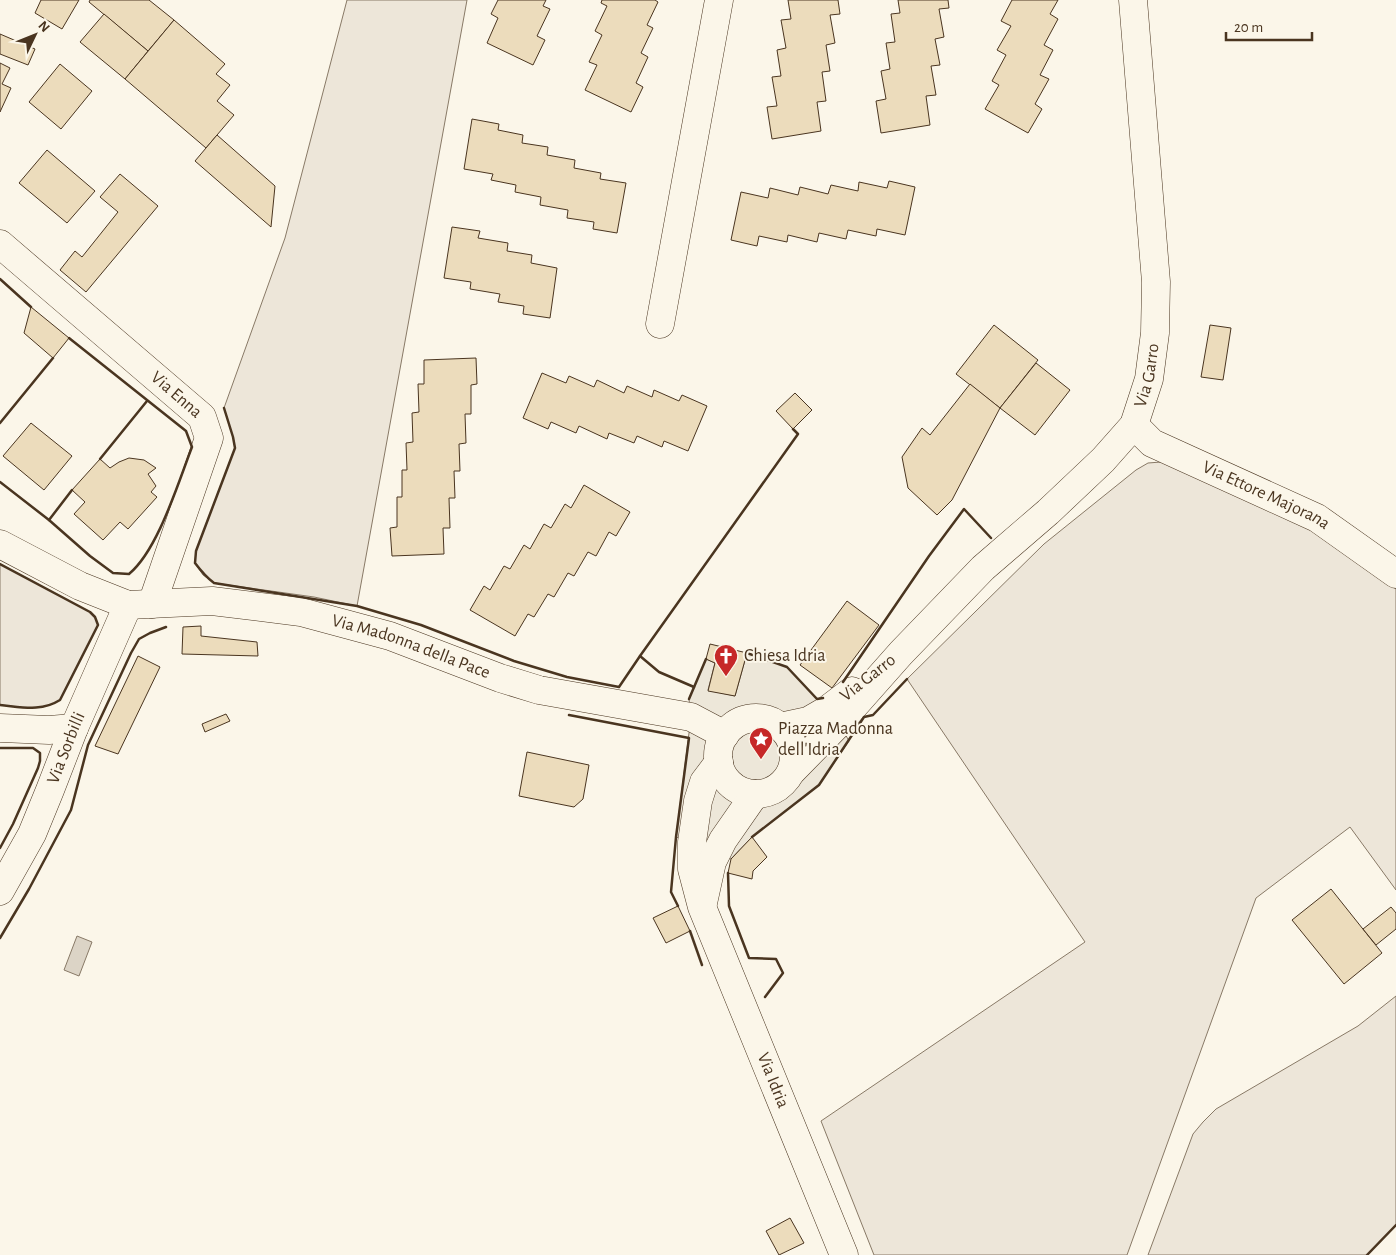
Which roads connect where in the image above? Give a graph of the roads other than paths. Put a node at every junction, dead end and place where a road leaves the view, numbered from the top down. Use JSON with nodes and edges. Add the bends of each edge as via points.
{"nodes":[{"id":1,"x":719,"y":0,"type":"edge"},
{"id":2,"x":1133,"y":0,"type":"edge"},
{"id":3,"x":0,"y":244,"type":"edge"},
{"id":4,"x":660,"y":324,"type":"dead end"},
{"id":5,"x":1134,"y":425,"type":"junction"},
{"id":6,"x":0,"y":544,"type":"edge"},
{"id":7,"x":1396,"y":574,"type":"edge"},
{"id":8,"x":140,"y":604,"type":"junction"},
{"id":9,"x":901,"y":653,"type":"junction"},
{"id":10,"x":780,"y":727,"type":"junction"},
{"id":11,"x":0,"y":728,"type":"edge"},
{"id":12,"x":74,"y":728,"type":"junction"},
{"id":13,"x":725,"y":735,"type":"junction"},
{"id":14,"x":719,"y":762,"type":"junction"},
{"id":15,"x":791,"y":772,"type":"junction"},
{"id":16,"x":755,"y":794,"type":"junction"},
{"id":17,"x":0,"y":891,"type":"edge"},
{"id":18,"x":702,"y":907,"type":"junction"},
{"id":19,"x":844,"y":1255,"type":"edge"}],
"edges":[{"from":1,"to":4,"type":"street"},
{"from":2,"to":5,"type":"street","name":"Via Garro","via":[[1156,282],[1155,333],[1149,379]]},
{"from":3,"to":8,"type":"street","name":"Via Enna","via":[[202,417],[209,438]]},
{"from":5,"to":7,"type":"street","name":"Via Ettore Majorana","via":[[1152,443],[1317,518]]},
{"from":5,"to":9,"type":"street","name":"Via Garro","via":[[1103,460],[983,568]]},
{"from":6,"to":8,"type":"street","via":[[80,586]]},
{"from":8,"to":12,"type":"street","name":"Via Sorbilli"},
{"from":8,"to":13,"type":"street","name":"Via Madonna della Pace","via":[[212,601],[301,612],[390,636],[539,690],[691,717]]},
{"from":9,"to":10,"type":"street","name":"Via Garro","via":[[827,710],[808,721]]},
{"from":9,"to":15,"type":"street","name":"Via Garro"},
{"from":10,"to":13,"type":"street","via":[[770,720],[757,718],[734,725]]},
{"from":10,"to":15,"type":"street","via":[[793,748]]},
{"from":11,"to":12,"type":"street"},
{"from":12,"to":17,"type":"street","name":"Via Sorbilli","via":[[32,834]]},
{"from":13,"to":14,"type":"street","via":[[720,743]]},
{"from":14,"to":16,"type":"street","via":[[731,785]]},
{"from":14,"to":18,"type":"street","name":"Via Idria","via":[[704,782],[692,842],[692,870]]},
{"from":15,"to":16,"type":"street","via":[[782,784],[769,792]]},
{"from":16,"to":18,"type":"street","via":[[712,862]]},
{"from":18,"to":19,"type":"street","name":"Via Idria"}]}
